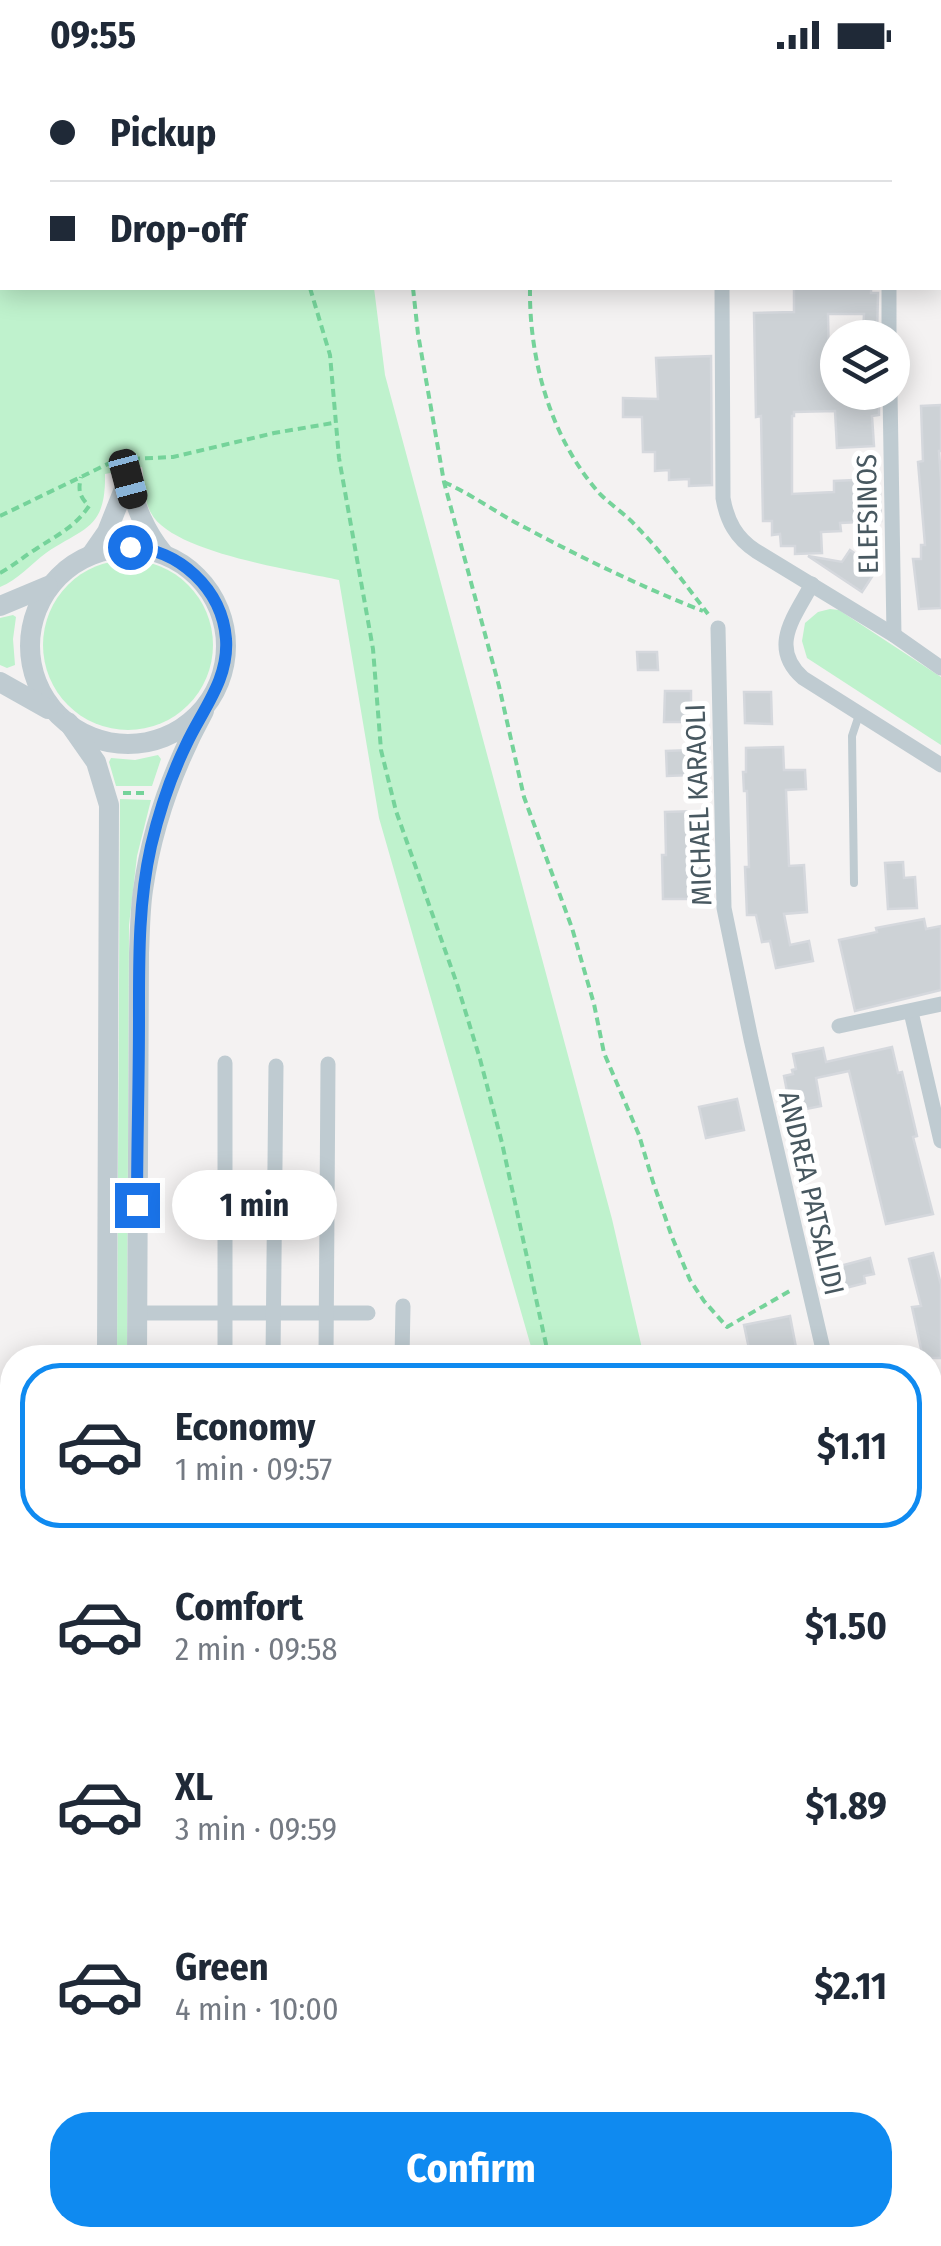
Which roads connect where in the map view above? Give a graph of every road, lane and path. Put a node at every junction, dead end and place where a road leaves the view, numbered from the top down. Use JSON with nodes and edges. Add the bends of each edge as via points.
{"nodes":[{"id":1,"x":311,"y":290,"type":"edge"},
{"id":2,"x":414,"y":290,"type":"edge"},
{"id":3,"x":530,"y":290,"type":"edge"},
{"id":4,"x":722,"y":290,"type":"edge"},
{"id":5,"x":889,"y":290,"type":"edge"},
{"id":6,"x":890,"y":320,"type":"edge"},
{"id":7,"x":890,"y":410,"type":"edge"},
{"id":8,"x":335,"y":422,"type":"junction"},
{"id":9,"x":81,"y":476,"type":"junction"},
{"id":10,"x":444,"y":482,"type":"junction"},
{"id":11,"x":0,"y":516,"type":"edge"},
{"id":12,"x":90,"y":555,"type":"junction"},
{"id":13,"x":164,"y":555,"type":"junction"},
{"id":14,"x":0,"y":573,"type":"edge"},
{"id":15,"x":812,"y":584,"type":"junction"},
{"id":16,"x":48,"y":586,"type":"junction"},
{"id":17,"x":0,"y":606,"type":"edge"},
{"id":18,"x":718,"y":628,"type":"dead end"},
{"id":19,"x":894,"y":636,"type":"junction"},
{"id":20,"x":941,"y":668,"type":"edge"},
{"id":21,"x":0,"y":682,"type":"edge"},
{"id":22,"x":204,"y":711,"type":"junction"},
{"id":23,"x":859,"y":715,"type":"junction"},
{"id":24,"x":68,"y":721,"type":"junction"},
{"id":25,"x":941,"y":764,"type":"edge"},
{"id":26,"x":119,"y":793,"type":"dead end"},
{"id":27,"x":153,"y":793,"type":"dead end"},
{"id":28,"x":854,"y":884,"type":"dead end"},
{"id":29,"x":941,"y":1004,"type":"edge"},
{"id":30,"x":911,"y":1012,"type":"junction"},
{"id":31,"x":839,"y":1026,"type":"dead end"},
{"id":32,"x":752,"y":1038,"type":"joint"},
{"id":33,"x":225,"y":1063,"type":"dead end"},
{"id":34,"x":328,"y":1064,"type":"dead end"},
{"id":35,"x":276,"y":1066,"type":"dead end"},
{"id":36,"x":941,"y":1141,"type":"edge"},
{"id":37,"x":807,"y":1284,"type":"junction"},
{"id":38,"x":403,"y":1306,"type":"dead end"},
{"id":39,"x":137,"y":1313,"type":"junction"},
{"id":40,"x":225,"y":1313,"type":"junction"},
{"id":41,"x":274,"y":1313,"type":"junction"},
{"id":42,"x":326,"y":1313,"type":"junction"},
{"id":43,"x":368,"y":1313,"type":"dead end"},
{"id":44,"x":107,"y":1345,"type":"edge"},
{"id":45,"x":137,"y":1345,"type":"edge"},
{"id":46,"x":225,"y":1345,"type":"edge"},
{"id":47,"x":274,"y":1345,"type":"edge"},
{"id":48,"x":326,"y":1345,"type":"edge"},
{"id":49,"x":402,"y":1345,"type":"edge"},
{"id":50,"x":546,"y":1345,"type":"edge"},
{"id":51,"x":822,"y":1345,"type":"edge"}],
"edges":[{"from":1,"to":8,"type":"path","via":[[330,355]]},
{"from":2,"to":10,"type":"path"},
{"from":3,"to":10,"type":"path","via":[[538,366],[556,428],[601,495],[635,524],[708,613],[627,580]]},
{"from":4,"to":15,"type":"street","via":[[725,510],[745,544]]},
{"from":5,"to":6,"type":"street"},
{"from":7,"to":19,"type":"street","name":"ELEFSINOS"},
{"from":8,"to":9,"type":"path","via":[[172,457],[116,460]]},
{"from":8,"to":50,"type":"path","via":[[373,649],[384,765],[480,1059]]},
{"from":9,"to":11,"type":"path"},
{"from":9,"to":14,"type":"path","via":[[78,490],[88,506],[81,518]]},
{"from":10,"to":37,"type":"path","via":[[524,797],[572,928],[604,1052],[690,1280],[727,1327]]},
{"from":12,"to":13,"type":"street","via":[[130,547]]},
{"from":12,"to":13,"type":"street","via":[[128,479],[146,530]]},
{"from":12,"to":16,"type":"street"},
{"from":13,"to":22,"type":"street","via":[[191,571],[220,610],[225,658]]},
{"from":15,"to":19,"type":"street"},
{"from":15,"to":23,"type":"street","via":[[787,632],[791,664]]},
{"from":16,"to":17,"type":"street"},
{"from":16,"to":24,"type":"street","via":[[34,613],[29,653],[44,696]]},
{"from":18,"to":32,"type":"street","name":"MICHAEL KARAOLI","via":[[724,908]]},
{"from":19,"to":20,"type":"street"},
{"from":21,"to":24,"type":"street"},
{"from":22,"to":24,"type":"street","via":[[181,732],[133,745],[98,738]]},
{"from":22,"to":39,"type":"street","via":[[162,808],[143,891]]},
{"from":23,"to":25,"type":"street"},
{"from":23,"to":28,"type":"lane","via":[[852,736]]},
{"from":24,"to":44,"type":"street","via":[[96,762],[109,806]]},
{"from":26,"to":27,"type":"path"},
{"from":29,"to":30,"type":"street"},
{"from":30,"to":31,"type":"street"},
{"from":30,"to":36,"type":"street"},
{"from":32,"to":37,"type":"street","name":"ANDREA PATSALIDI"},
{"from":33,"to":40,"type":"street"},
{"from":34,"to":42,"type":"street"},
{"from":35,"to":41,"type":"street"},
{"from":37,"to":51,"type":"street","name":"ANDREA PATSALIDI"},
{"from":38,"to":49,"type":"street"},
{"from":39,"to":40,"type":"street"},
{"from":39,"to":45,"type":"street"},
{"from":40,"to":41,"type":"street"},
{"from":40,"to":46,"type":"street"},
{"from":41,"to":42,"type":"street"},
{"from":41,"to":47,"type":"street"},
{"from":42,"to":43,"type":"street"},
{"from":42,"to":48,"type":"street"}]}
